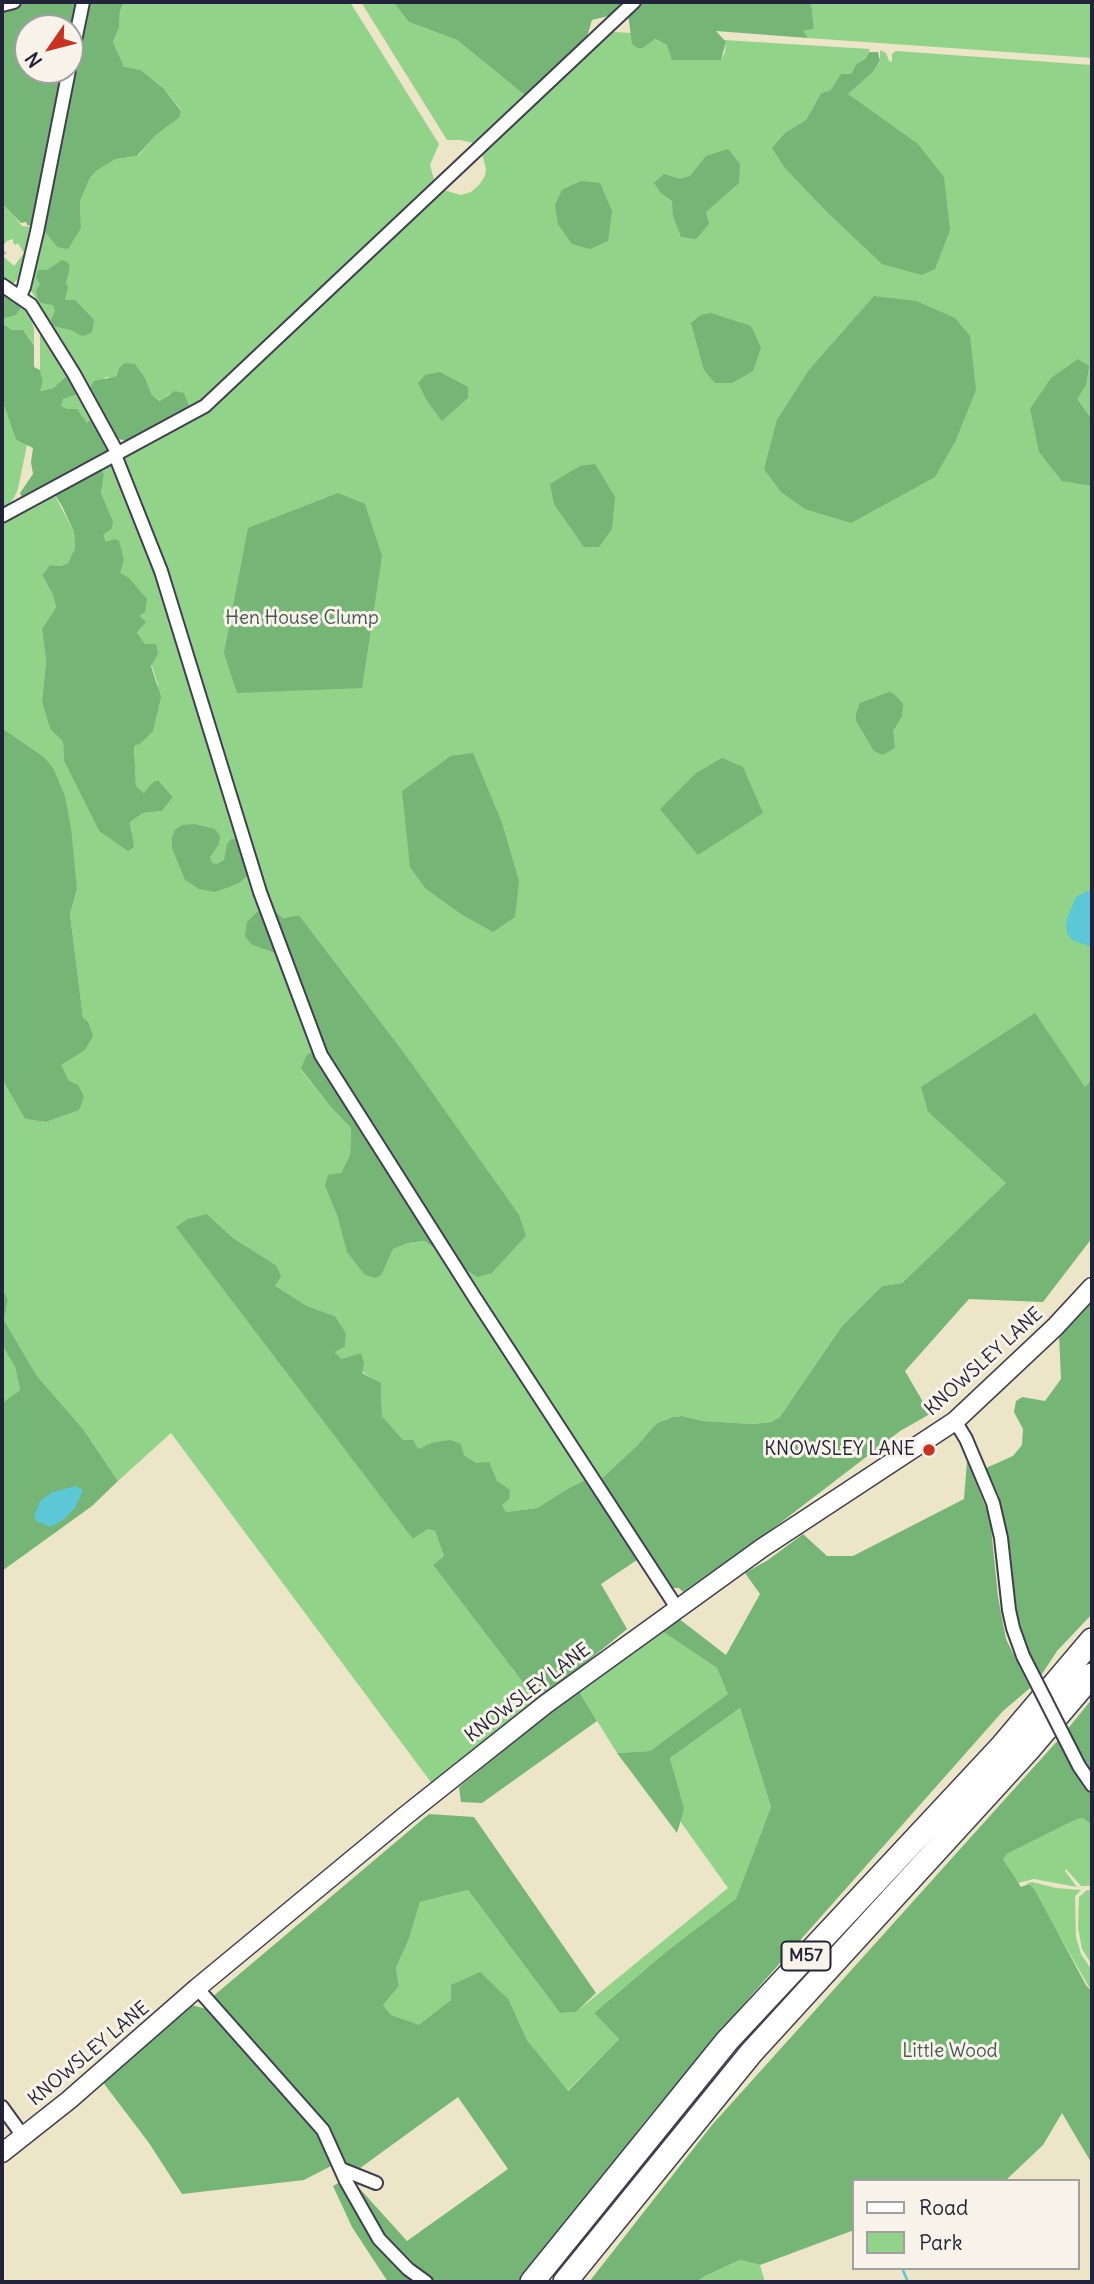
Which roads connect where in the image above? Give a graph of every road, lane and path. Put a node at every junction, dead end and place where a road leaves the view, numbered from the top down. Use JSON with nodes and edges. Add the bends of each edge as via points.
{"nodes":[{"id":1,"x":14,"y":2,"type":"edge"},
{"id":2,"x":634,"y":2,"type":"edge"},
{"id":3,"x":2,"y":5,"type":"edge"},
{"id":4,"x":67,"y":84,"type":"edge"},
{"id":5,"x":2,"y":285,"type":"edge"},
{"id":6,"x":20,"y":296,"type":"junction"},
{"id":7,"x":116,"y":454,"type":"junction"},
{"id":8,"x":2,"y":516,"type":"edge"},
{"id":9,"x":1092,"y":1287,"type":"edge"},
{"id":10,"x":955,"y":1422,"type":"junction"},
{"id":11,"x":677,"y":1608,"type":"junction"},
{"id":12,"x":1092,"y":1640,"type":"edge"},
{"id":13,"x":1092,"y":1675,"type":"edge"},
{"id":14,"x":1092,"y":1785,"type":"edge"},
{"id":15,"x":197,"y":1988,"type":"junction"},
{"id":16,"x":2,"y":2107,"type":"edge"},
{"id":17,"x":23,"y":2136,"type":"junction"},
{"id":18,"x":2,"y":2153,"type":"edge"},
{"id":19,"x":341,"y":2169,"type":"junction"},
{"id":20,"x":376,"y":2183,"type":"dead end"},
{"id":21,"x":426,"y":2282,"type":"edge"},
{"id":22,"x":532,"y":2282,"type":"edge"},
{"id":23,"x":565,"y":2282,"type":"edge"}],
"edges":[{"from":1,"to":3,"type":"street"},
{"from":2,"to":7,"type":"street","via":[[212,401]]},
{"from":4,"to":6,"type":"street"},
{"from":5,"to":6,"type":"street"},
{"from":6,"to":7,"type":"street","via":[[44,326]]},
{"from":7,"to":8,"type":"street"},
{"from":7,"to":11,"type":"street","via":[[161,571],[260,892],[321,1055]]},
{"from":9,"to":10,"type":"main road","name":"KNOWSLEY LANE"},
{"from":10,"to":11,"type":"main road","name":"KNOWSLEY LANE"},
{"from":10,"to":14,"type":"street","bridge":true,"via":[[993,1503],[1011,1619],[1023,1656]]},
{"from":11,"to":15,"type":"main road","name":"KNOWSLEY LANE","via":[[546,1703]]},
{"from":12,"to":22,"type":"highway","number":"M57","via":[[1003,1745],[727,2041]]},
{"from":13,"to":23,"type":"highway","number":"M57","via":[[751,2053]]},
{"from":15,"to":17,"type":"main road","name":"KNOWSLEY LANE"},
{"from":15,"to":19,"type":"street","via":[[323,2130]]},
{"from":16,"to":17,"type":"street"},
{"from":17,"to":18,"type":"main road","name":"KNOWSLEY LANE"},
{"from":19,"to":20,"type":"street"},
{"from":19,"to":21,"type":"street","via":[[379,2239]]}]}
